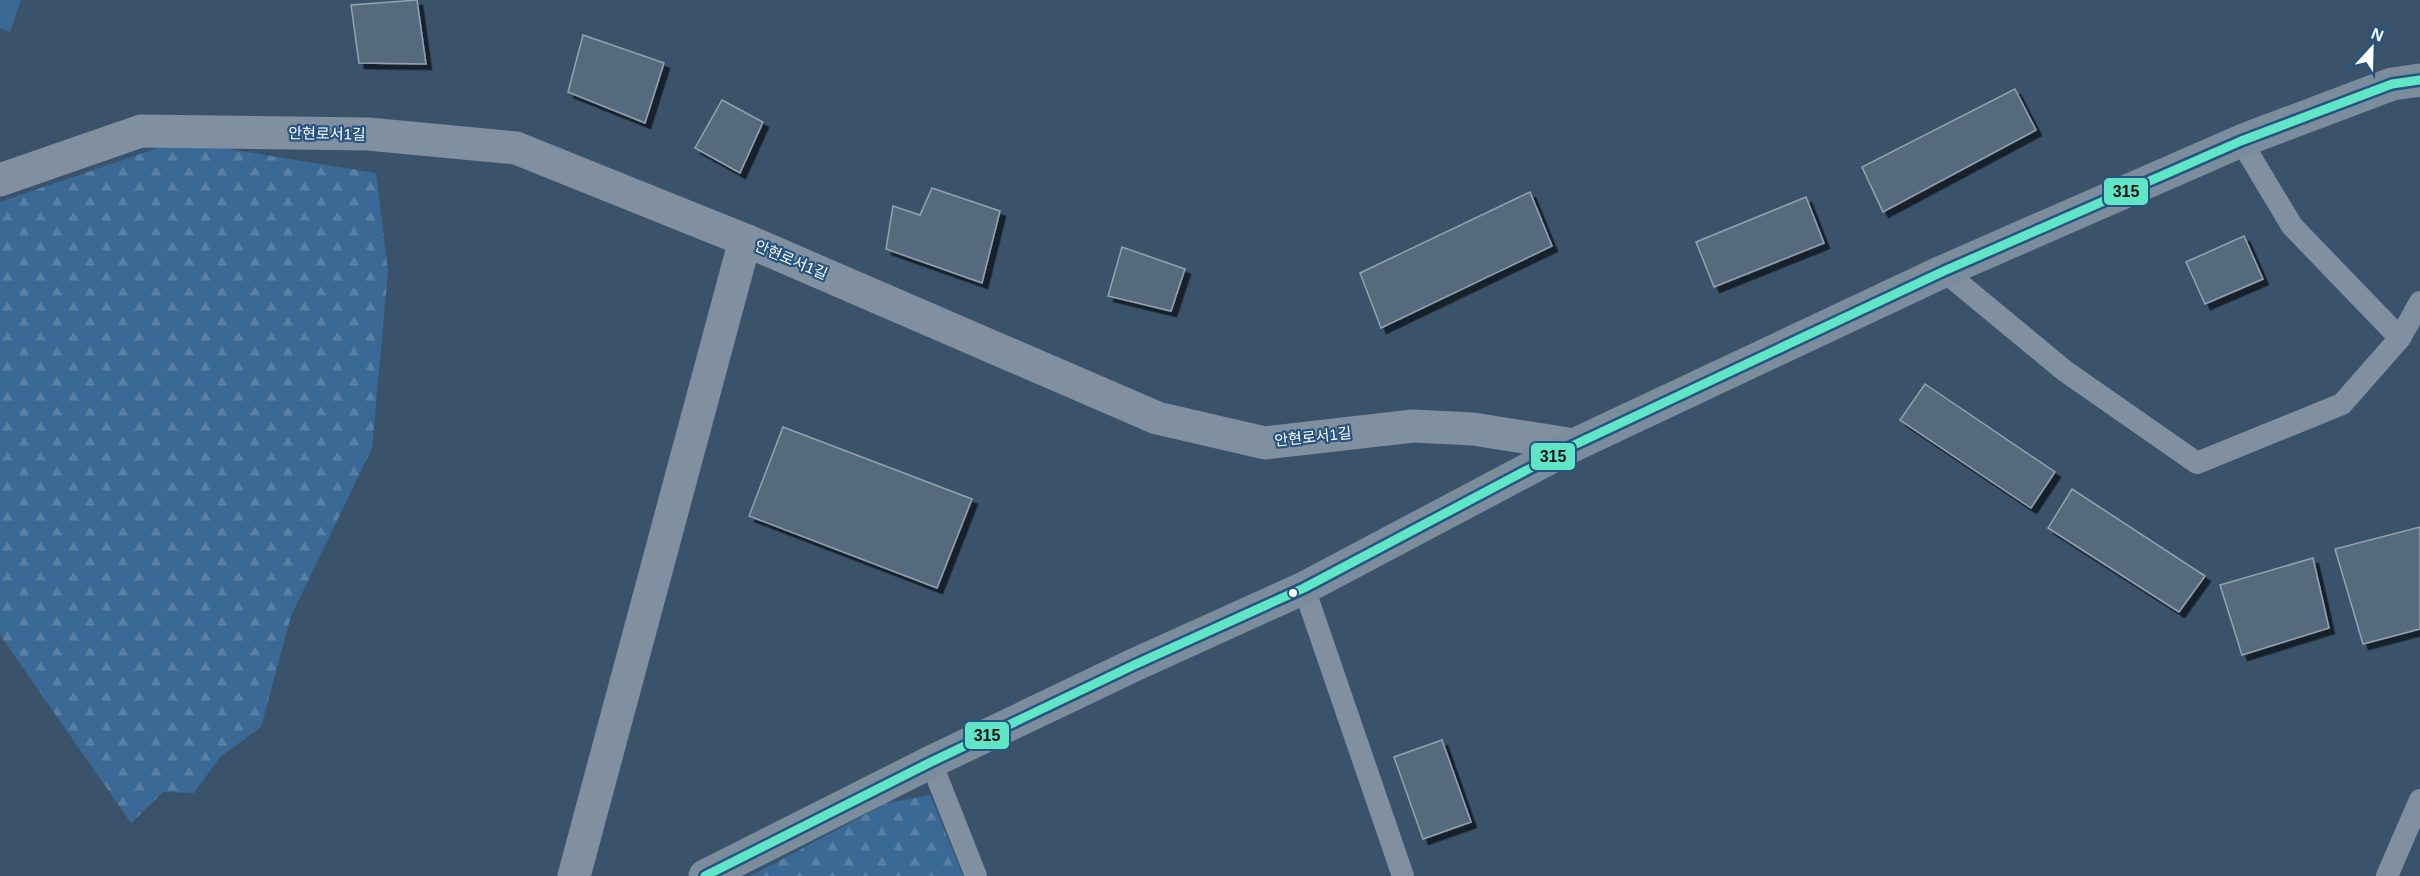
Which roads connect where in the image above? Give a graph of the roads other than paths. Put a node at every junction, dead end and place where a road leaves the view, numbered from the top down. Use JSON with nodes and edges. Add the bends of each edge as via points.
{"nodes":[{"id":1,"x":2420,"y":80,"type":"edge"},
{"id":2,"x":2241,"y":141,"type":"junction"},
{"id":3,"x":0,"y":180,"type":"edge"},
{"id":4,"x":745,"y":240,"type":"junction"},
{"id":5,"x":1944,"y":272,"type":"junction"},
{"id":6,"x":2420,"y":302,"type":"edge"},
{"id":7,"x":2400,"y":338,"type":"junction"},
{"id":8,"x":1574,"y":445,"type":"junction"},
{"id":9,"x":1304,"y":588,"type":"junction"},
{"id":10,"x":931,"y":762,"type":"junction"},
{"id":11,"x":2420,"y":800,"type":"edge"},
{"id":12,"x":574,"y":876,"type":"edge"},
{"id":13,"x":705,"y":876,"type":"edge"},
{"id":14,"x":976,"y":876,"type":"edge"},
{"id":15,"x":1403,"y":876,"type":"edge"},
{"id":16,"x":2388,"y":876,"type":"edge"}],
"edges":[{"from":1,"to":2,"type":"main road","via":[[2392,84]]},
{"from":2,"to":5,"type":"main road"},
{"from":2,"to":7,"type":"lane","via":[[2292,226]]},
{"from":3,"to":4,"type":"street","name":"안현로서1길","via":[[141,131],[368,134],[516,148]]},
{"from":4,"to":8,"type":"street","name":"안현로서1길","via":[[1157,418],[1265,443],[1413,426],[1473,429]]},
{"from":4,"to":12,"type":"street"},
{"from":5,"to":7,"type":"lane","via":[[2065,371],[2197,463],[2342,404]]},
{"from":5,"to":8,"type":"main road"},
{"from":6,"to":7,"type":"lane"},
{"from":8,"to":9,"type":"main road"},
{"from":9,"to":10,"type":"main road"},
{"from":9,"to":15,"type":"lane"},
{"from":10,"to":13,"type":"main road"},
{"from":10,"to":14,"type":"lane"},
{"from":11,"to":16,"type":"lane"}]}
